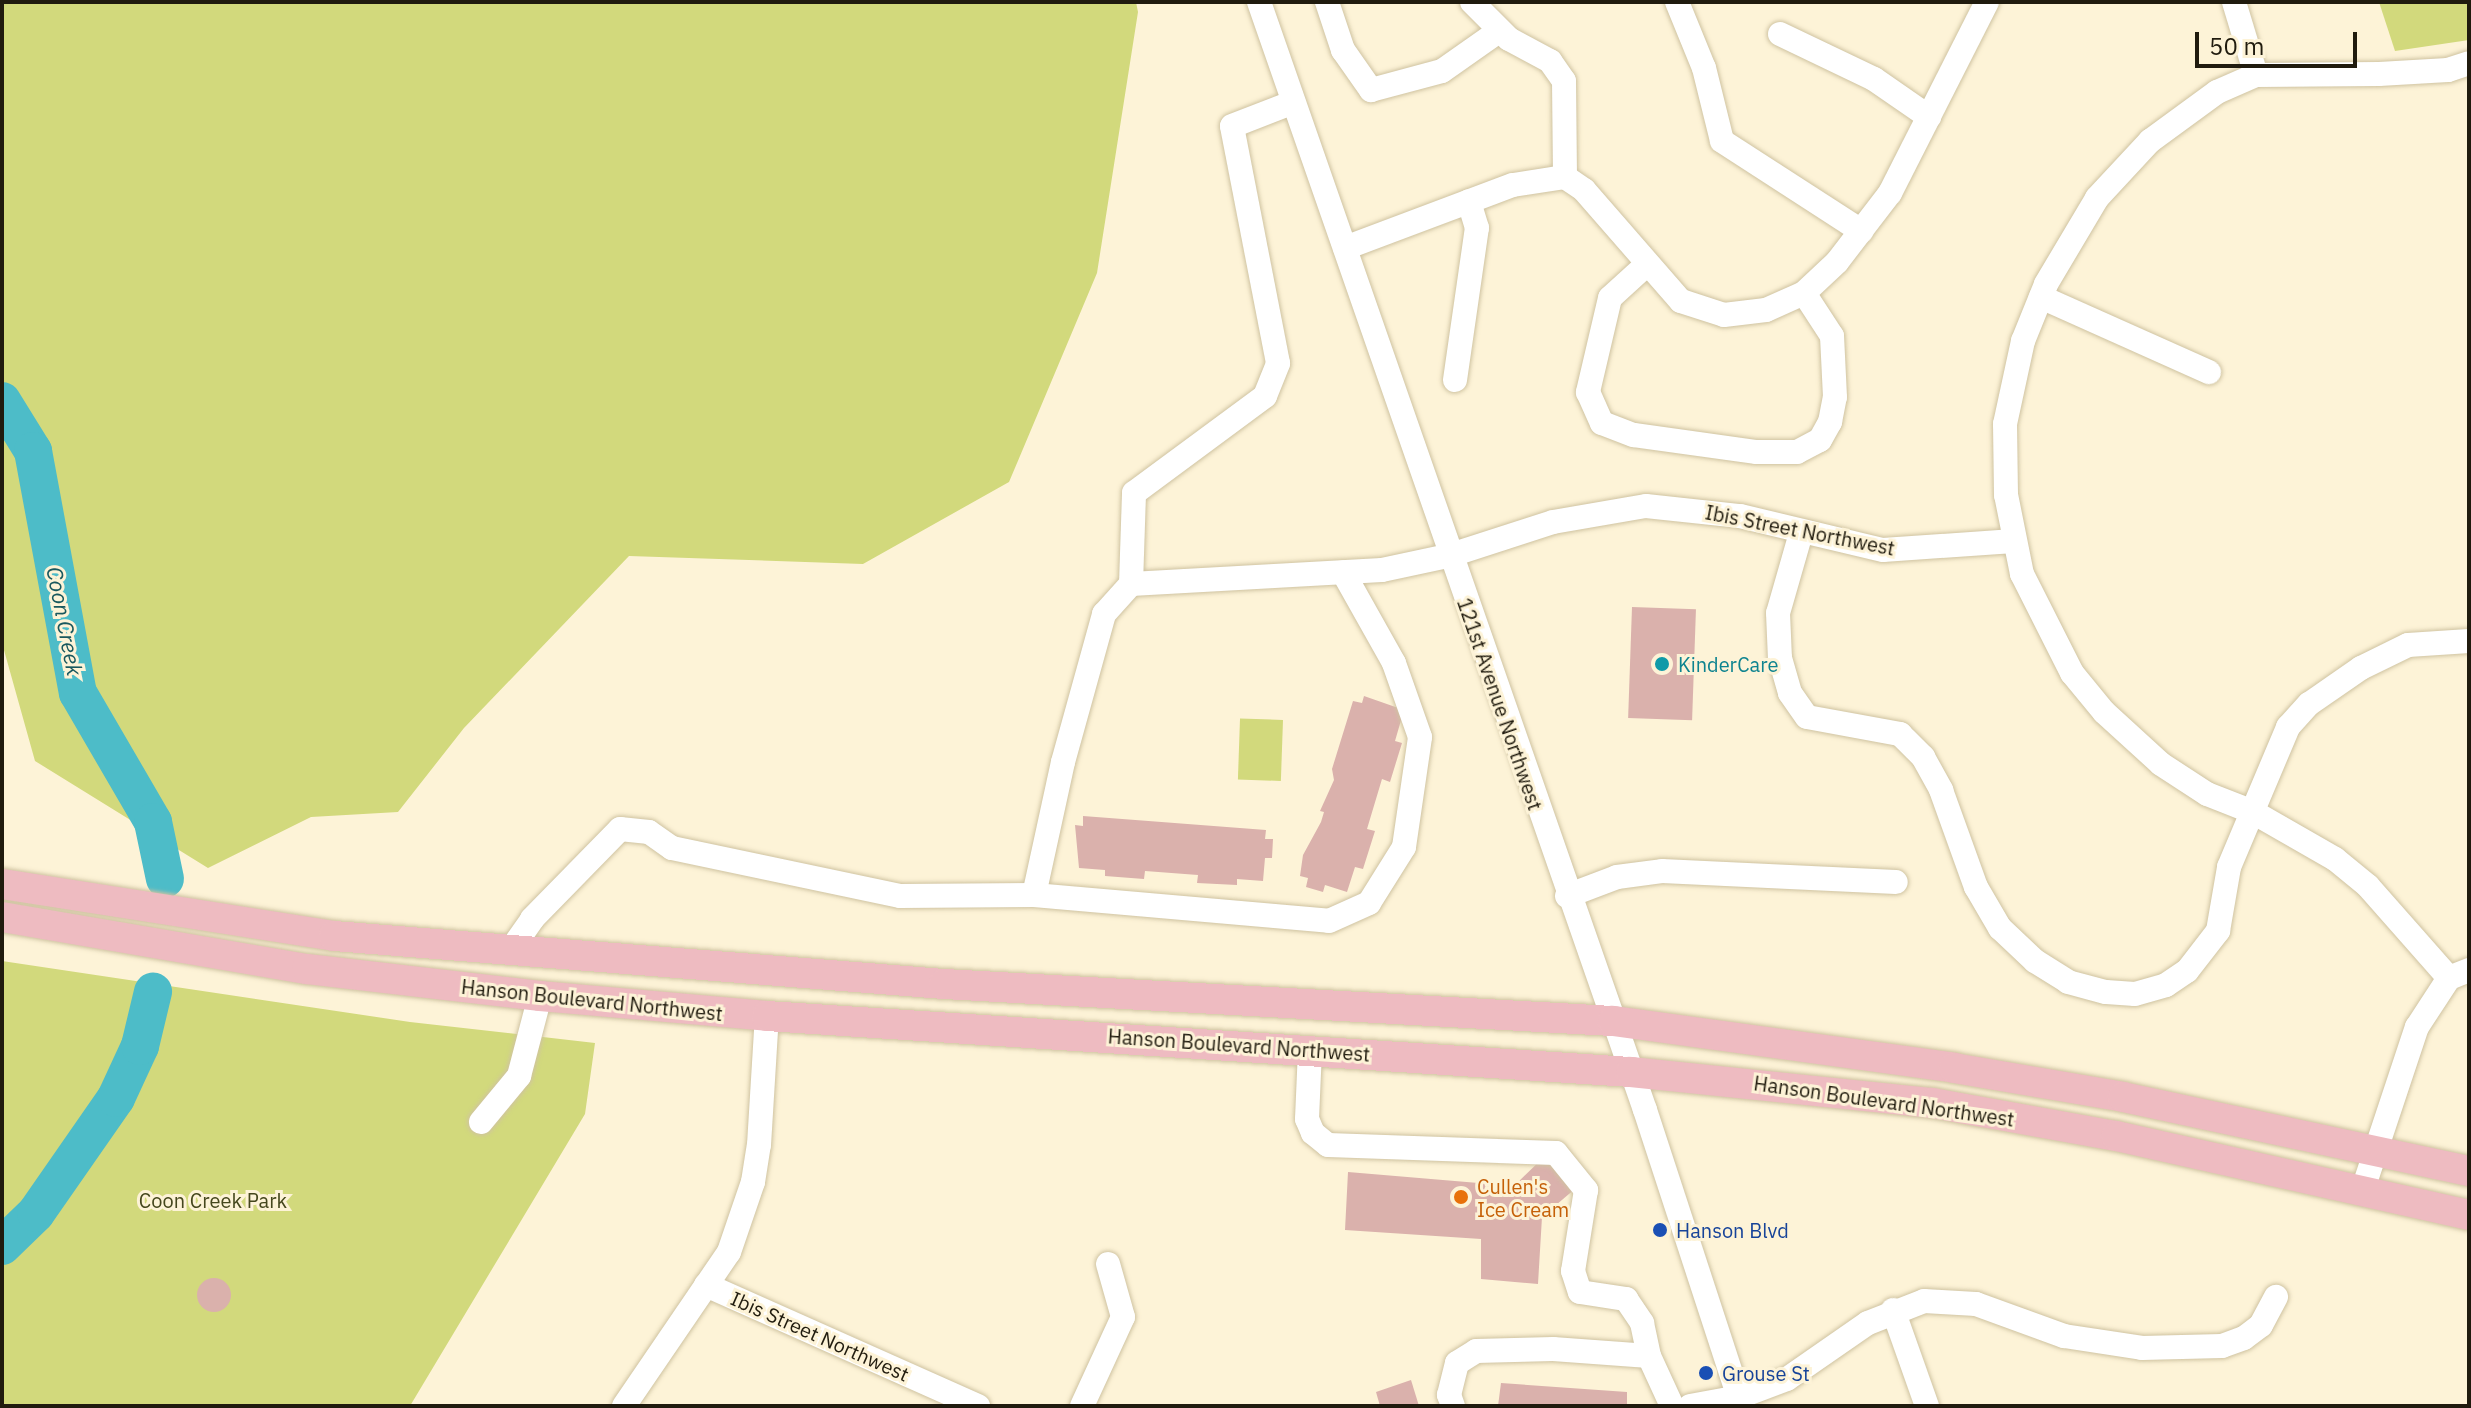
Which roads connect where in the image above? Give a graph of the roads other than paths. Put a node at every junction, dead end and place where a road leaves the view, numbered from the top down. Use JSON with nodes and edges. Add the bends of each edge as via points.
{"nodes":[{"id":1,"x":1259,"y":2,"type":"edge"},
{"id":2,"x":1327,"y":2,"type":"edge"},
{"id":3,"x":1472,"y":2,"type":"edge"},
{"id":4,"x":1677,"y":2,"type":"edge"},
{"id":5,"x":1987,"y":2,"type":"edge"},
{"id":6,"x":2234,"y":2,"type":"edge"},
{"id":7,"x":1499,"y":31,"type":"junction"},
{"id":8,"x":1780,"y":34,"type":"dead end"},
{"id":9,"x":2469,"y":63,"type":"edge"},
{"id":10,"x":2256,"y":75,"type":"junction"},
{"id":11,"x":1294,"y":102,"type":"junction"},
{"id":12,"x":1929,"y":117,"type":"junction"},
{"id":13,"x":1565,"y":177,"type":"junction"},
{"id":14,"x":1469,"y":201,"type":"junction"},
{"id":15,"x":1861,"y":231,"type":"junction"},
{"id":16,"x":1345,"y":248,"type":"junction"},
{"id":17,"x":1645,"y":266,"type":"junction"},
{"id":18,"x":1804,"y":293,"type":"junction"},
{"id":19,"x":2041,"y":297,"type":"junction"},
{"id":20,"x":2209,"y":372,"type":"dead end"},
{"id":21,"x":1455,"y":380,"type":"dead end"},
{"id":22,"x":1801,"y":533,"type":"junction"},
{"id":23,"x":2014,"y":541,"type":"junction"},
{"id":24,"x":1448,"y":556,"type":"junction"},
{"id":25,"x":1343,"y":572,"type":"junction"},
{"id":26,"x":1131,"y":584,"type":"junction"},
{"id":27,"x":2469,"y":641,"type":"edge"},
{"id":28,"x":2253,"y":812,"type":"junction"},
{"id":29,"x":2,"y":875,"type":"edge"},
{"id":30,"x":1896,"y":882,"type":"dead end"},
{"id":31,"x":2,"y":884,"type":"edge"},
{"id":32,"x":38,"y":891,"type":"junction"},
{"id":33,"x":1034,"y":895,"type":"junction"},
{"id":34,"x":1567,"y":896,"type":"junction"},
{"id":35,"x":2,"y":917,"type":"edge"},
{"id":36,"x":510,"y":951,"type":"junction"},
{"id":37,"x":2459,"y":974,"type":"edge"},
{"id":38,"x":1011,"y":988,"type":"junction"},
{"id":39,"x":540,"y":996,"type":"junction"},
{"id":40,"x":767,"y":1016,"type":"junction"},
{"id":41,"x":1613,"y":1021,"type":"junction"},
{"id":42,"x":1310,"y":1050,"type":"junction"},
{"id":43,"x":1631,"y":1072,"type":"junction"},
{"id":44,"x":481,"y":1122,"type":"dead end"},
{"id":45,"x":2376,"y":1151,"type":"junction"},
{"id":46,"x":2469,"y":1171,"type":"edge"},
{"id":47,"x":2362,"y":1192,"type":"junction"},
{"id":48,"x":2469,"y":1215,"type":"edge"},
{"id":49,"x":1108,"y":1264,"type":"dead end"},
{"id":50,"x":706,"y":1285,"type":"junction"},
{"id":51,"x":2276,"y":1297,"type":"dead end"},
{"id":52,"x":1893,"y":1310,"type":"junction"},
{"id":53,"x":1649,"y":1356,"type":"junction"},
{"id":54,"x":1741,"y":1401,"type":"edge"},
{"id":55,"x":624,"y":1406,"type":"edge"},
{"id":56,"x":978,"y":1406,"type":"edge"},
{"id":57,"x":1082,"y":1406,"type":"edge"},
{"id":58,"x":1453,"y":1406,"type":"edge"},
{"id":59,"x":1672,"y":1406,"type":"edge"},
{"id":60,"x":1690,"y":1406,"type":"edge"},
{"id":61,"x":1927,"y":1406,"type":"edge"}],
"edges":[{"from":1,"to":11,"type":"street","name":"121st Avenue Northwest"},
{"from":2,"to":7,"type":"street","via":[[1343,50],[1371,90],[1442,71]]},
{"from":3,"to":7,"type":"street"},
{"from":4,"to":15,"type":"street","via":[[1704,68],[1722,141]]},
{"from":5,"to":12,"type":"street"},
{"from":6,"to":10,"type":"street"},
{"from":7,"to":13,"type":"street","via":[[1550,61],[1564,81]]},
{"from":8,"to":12,"type":"street","via":[[1874,79]]},
{"from":9,"to":10,"type":"street","via":[[2448,70],[2379,74]]},
{"from":10,"to":19,"type":"street","via":[[2217,92],[2150,141],[2097,198]]},
{"from":11,"to":16,"type":"street","name":"121st Avenue Northwest"},
{"from":11,"to":26,"type":"street","via":[[1232,126],[1278,363],[1265,396],[1134,493]]},
{"from":12,"to":15,"type":"street","via":[[1890,193]]},
{"from":13,"to":14,"type":"street","via":[[1513,185]]},
{"from":13,"to":17,"type":"street","via":[[1584,190]]},
{"from":14,"to":16,"type":"street"},
{"from":14,"to":21,"type":"street","via":[[1477,228]]},
{"from":15,"to":18,"type":"street"},
{"from":16,"to":24,"type":"street","name":"121st Avenue Northwest"},
{"from":17,"to":18,"type":"street","via":[[1681,301],[1724,315],[1766,310]]},
{"from":17,"to":18,"type":"street","via":[[1610,298],[1588,392],[1602,423],[1634,435],[1757,452],[1797,452],[1820,440],[1835,397],[1832,336]]},
{"from":19,"to":20,"type":"street"},
{"from":19,"to":23,"type":"street","via":[[2023,341],[2005,424],[2006,495]]},
{"from":22,"to":23,"type":"street","name":"Ibis Street Northwest","via":[[1883,550]]},
{"from":22,"to":24,"type":"street","name":"Ibis Street Northwest","via":[[1740,516],[1646,506],[1553,522]]},
{"from":22,"to":28,"type":"street","via":[[1778,613],[1780,658],[1790,693],[1807,717],[1900,734],[1923,757],[1992,914],[2035,961],[2057,975],[2106,992],[2135,994],[2166,985],[2187,971],[2218,931],[2229,867]]},
{"from":23,"to":28,"type":"street","via":[[2022,574],[2048,630],[2072,673],[2104,712],[2207,794]]},
{"from":24,"to":25,"type":"street","name":"Ibis Street Northwest"},
{"from":24,"to":34,"type":"street","name":"121st Avenue Northwest"},
{"from":25,"to":26,"type":"street","name":"Ibis Street Northwest"},
{"from":25,"to":33,"type":"street","via":[[1394,663],[1420,737],[1404,847],[1369,903],[1329,921]]},
{"from":26,"to":33,"type":"street","via":[[1104,614],[1063,762]]},
{"from":27,"to":28,"type":"street","via":[[2408,645],[2331,687],[2288,727]]},
{"from":28,"to":37,"type":"street","via":[[2335,859]]},
{"from":29,"to":32,"type":"main road"},
{"from":30,"to":34,"type":"street","via":[[1662,871],[1617,877]]},
{"from":31,"to":32,"type":"main road","name":"Hanson Boulevard Northwest"},
{"from":32,"to":36,"type":"main road","name":"Hanson Boulevard Northwest","via":[[334,936]]},
{"from":33,"to":36,"type":"street","via":[[900,896],[672,848],[649,832],[620,829],[532,919]]},
{"from":34,"to":41,"type":"street","name":"121st Avenue Northwest"},
{"from":35,"to":39,"type":"main road","name":"Hanson Boulevard Northwest","via":[[307,969]]},
{"from":36,"to":38,"type":"main road","name":"Hanson Boulevard Northwest"},
{"from":37,"to":45,"type":"street","via":[[2417,1027]]},
{"from":38,"to":39,"type":"main road","via":[[975,1000],[567,971],[547,981]]},
{"from":38,"to":41,"type":"main road","name":"Hanson Boulevard Northwest"},
{"from":39,"to":40,"type":"main road","name":"Hanson Boulevard Northwest"},
{"from":39,"to":44,"type":"street","via":[[519,1076]]},
{"from":40,"to":42,"type":"main road","name":"Hanson Boulevard Northwest"},
{"from":40,"to":50,"type":"street","via":[[753,1182],[729,1252]]},
{"from":41,"to":43,"type":"street","name":"121st Avenue Northwest"},
{"from":41,"to":45,"type":"main road","name":"Hanson Boulevard Northwest","via":[[1967,1070]]},
{"from":42,"to":43,"type":"main road","name":"Hanson Boulevard Northwest"},
{"from":42,"to":53,"type":"street","via":[[1307,1119],[1328,1145],[1556,1153],[1586,1190],[1573,1271],[1580,1292],[1626,1299],[1642,1323]]},
{"from":43,"to":47,"type":"main road","name":"Hanson Boulevard Northwest","via":[[1932,1103],[2116,1136]]},
{"from":43,"to":54,"type":"street","name":"121st Avenue Northwest"},
{"from":45,"to":46,"type":"main road","name":"Hanson Boulevard Northwest"},
{"from":45,"to":47,"type":"street"},
{"from":47,"to":48,"type":"main road","name":"Hanson Boulevard Northwest"},
{"from":49,"to":57,"type":"street","via":[[1123,1317]]},
{"from":50,"to":55,"type":"street"},
{"from":50,"to":56,"type":"street","name":"Ibis Street Northwest"},
{"from":51,"to":52,"type":"street","via":[[2261,1325],[2244,1338],[2193,1347],[2105,1344],[2064,1336],[1976,1304],[1948,1301]]},
{"from":52,"to":54,"type":"street","via":[[1787,1379]]},
{"from":52,"to":61,"type":"street"},
{"from":53,"to":58,"type":"street","via":[[1553,1349],[1476,1351],[1457,1363],[1449,1395]]},
{"from":53,"to":59,"type":"street"},
{"from":54,"to":60,"type":"street"}]}
